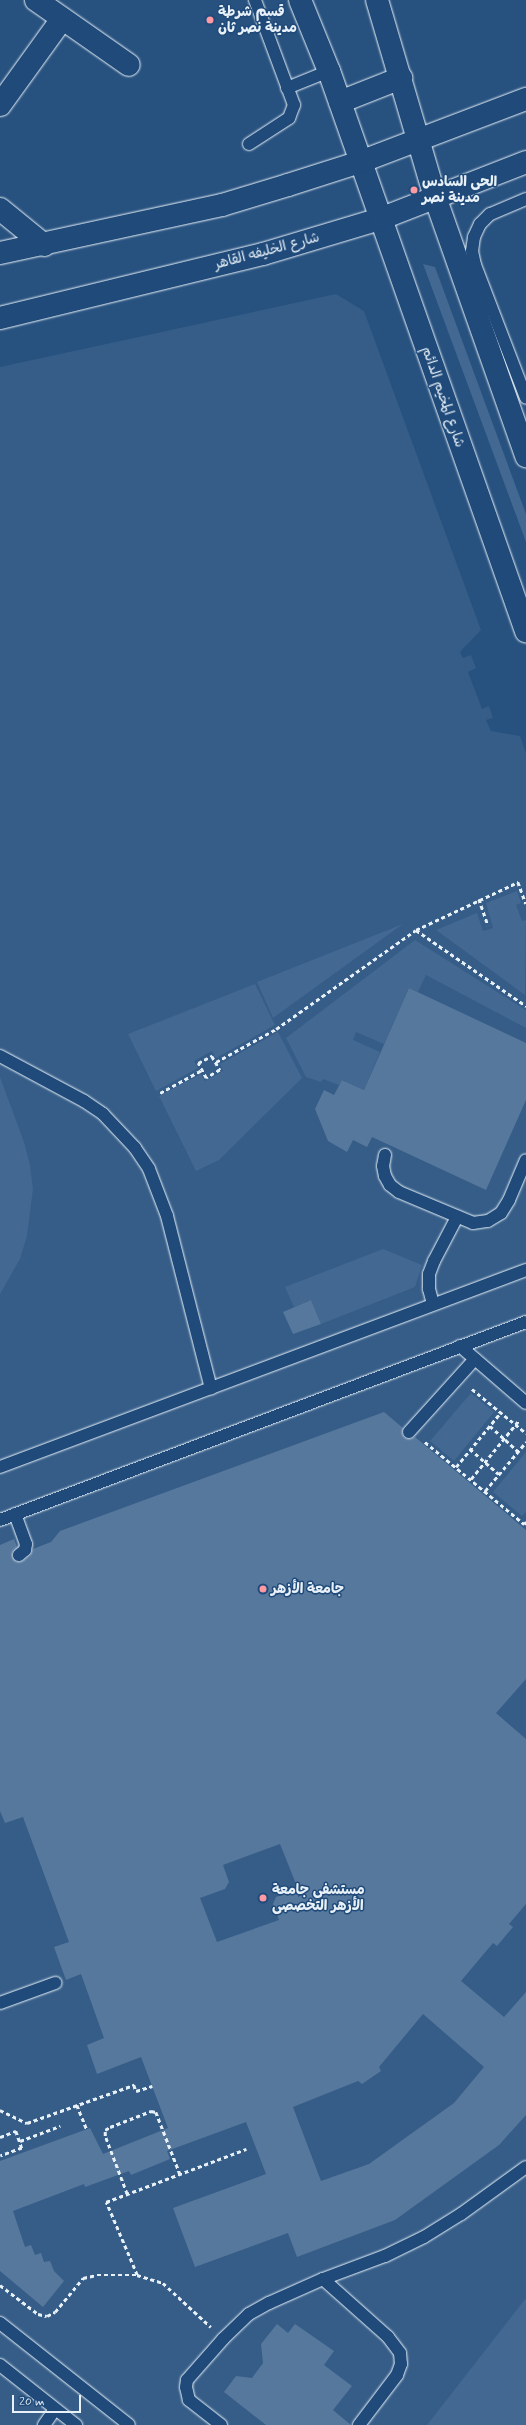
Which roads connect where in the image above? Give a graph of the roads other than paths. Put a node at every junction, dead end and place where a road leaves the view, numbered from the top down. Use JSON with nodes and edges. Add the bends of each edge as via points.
{"nodes":[{"id":1,"x":36,"y":0,"type":"edge"},
{"id":2,"x":254,"y":0,"type":"edge"},
{"id":3,"x":300,"y":0,"type":"edge"},
{"id":4,"x":377,"y":0,"type":"edge"},
{"id":5,"x":62,"y":18,"type":"junction"},
{"id":6,"x":129,"y":65,"type":"dead end"},
{"id":7,"x":329,"y":71,"type":"junction"},
{"id":8,"x":401,"y":78,"type":"junction"},
{"id":9,"x":287,"y":88,"type":"junction"},
{"id":10,"x":526,"y":99,"type":"edge"},
{"id":11,"x":340,"y":102,"type":"junction"},
{"id":12,"x":0,"y":105,"type":"edge"},
{"id":13,"x":418,"y":141,"type":"junction"},
{"id":14,"x":249,"y":144,"type":"dead end"},
{"id":15,"x":360,"y":162,"type":"junction"},
{"id":16,"x":526,"y":162,"type":"edge"},
{"id":17,"x":435,"y":197,"type":"junction"},
{"id":18,"x":526,"y":199,"type":"edge"},
{"id":19,"x":0,"y":209,"type":"edge"},
{"id":20,"x":380,"y":219,"type":"junction"},
{"id":21,"x":44,"y":245,"type":"junction"},
{"id":22,"x":0,"y":253,"type":"edge"},
{"id":23,"x":0,"y":318,"type":"edge"},
{"id":24,"x":526,"y":398,"type":"edge"},
{"id":25,"x":526,"y":456,"type":"edge"},
{"id":26,"x":526,"y":631,"type":"edge"},
{"id":27,"x":0,"y":1056,"type":"edge"},
{"id":28,"x":385,"y":1155,"type":"dead end"},
{"id":29,"x":526,"y":1160,"type":"edge"},
{"id":30,"x":457,"y":1217,"type":"junction"},
{"id":31,"x":526,"y":1270,"type":"edge"},
{"id":32,"x":433,"y":1304,"type":"junction"},
{"id":33,"x":526,"y":1322,"type":"edge"},
{"id":34,"x":460,"y":1346,"type":"junction"},
{"id":35,"x":479,"y":1363,"type":"junction"},
{"id":36,"x":211,"y":1388,"type":"junction"},
{"id":37,"x":526,"y":1403,"type":"edge"},
{"id":38,"x":409,"y":1432,"type":"dead end"},
{"id":39,"x":0,"y":1467,"type":"edge"},
{"id":40,"x":15,"y":1514,"type":"junction"},
{"id":41,"x":0,"y":1520,"type":"edge"},
{"id":42,"x":19,"y":1555,"type":"dead end"},
{"id":43,"x":56,"y":1983,"type":"dead end"},
{"id":44,"x":0,"y":2003,"type":"edge"},
{"id":45,"x":526,"y":2167,"type":"edge"},
{"id":46,"x":322,"y":2279,"type":"junction"},
{"id":47,"x":0,"y":2323,"type":"edge"},
{"id":48,"x":0,"y":2365,"type":"edge"},
{"id":49,"x":55,"y":2409,"type":"junction"},
{"id":50,"x":44,"y":2425,"type":"edge"},
{"id":51,"x":76,"y":2425,"type":"edge"},
{"id":52,"x":129,"y":2425,"type":"edge"},
{"id":53,"x":221,"y":2425,"type":"edge"},
{"id":54,"x":359,"y":2425,"type":"edge"}],
"edges":[{"from":1,"to":5,"type":"main road"},
{"from":2,"to":9,"type":"lane"},
{"from":3,"to":7,"type":"main road","name":"شارع المخيم الدائم"},
{"from":4,"to":8,"type":"main road"},
{"from":5,"to":6,"type":"main road"},
{"from":5,"to":12,"type":"main road"},
{"from":7,"to":9,"type":"lane"},
{"from":7,"to":11,"type":"main road","name":"شارع المخيم الدائم"},
{"from":8,"to":11,"type":"main road"},
{"from":8,"to":13,"type":"main road"},
{"from":9,"to":14,"type":"lane","via":[[294,105],[289,118]]},
{"from":10,"to":13,"type":"main road"},
{"from":11,"to":15,"type":"main road","name":"شارع المخيم الدائم"},
{"from":13,"to":15,"type":"main road"},
{"from":13,"to":17,"type":"main road"},
{"from":15,"to":20,"type":"main road","name":"شارع المخيم الدائم"},
{"from":15,"to":21,"type":"main road","via":[[222,205]]},
{"from":16,"to":17,"type":"main road","name":"شارع الخليفه القاهر"},
{"from":17,"to":20,"type":"main road","name":"شارع الخليفه القاهر"},
{"from":17,"to":25,"type":"main road"},
{"from":18,"to":24,"type":"lane","via":[[490,214],[480,224],[474,237],[472,251],[475,265]]},
{"from":19,"to":21,"type":"main road"},
{"from":20,"to":23,"type":"main road","name":"شارع الخليفه القاهر","via":[[263,254]]},
{"from":20,"to":26,"type":"main road","name":"شارع المخيم الدائم"},
{"from":21,"to":22,"type":"main road"},
{"from":27,"to":36,"type":"lane","via":[[84,1101],[103,1114],[135,1148],[149,1169],[167,1216]]},
{"from":28,"to":30,"type":"lane","via":[[384,1171],[390,1185],[399,1192]]},
{"from":29,"to":30,"type":"lane","via":[[509,1200],[495,1218],[473,1222]]},
{"from":30,"to":32,"type":"lane","via":[[429,1274]]},
{"from":31,"to":32,"type":"lane"},
{"from":32,"to":36,"type":"lane"},
{"from":33,"to":34,"type":"lane"},
{"from":34,"to":35,"type":"lane"},
{"from":34,"to":40,"type":"lane"},
{"from":35,"to":37,"type":"lane"},
{"from":35,"to":38,"type":"lane"},
{"from":36,"to":39,"type":"lane"},
{"from":40,"to":41,"type":"lane"},
{"from":40,"to":42,"type":"lane","via":[[26,1544],[25,1550]]},
{"from":43,"to":44,"type":"lane"},
{"from":45,"to":46,"type":"lane","via":[[424,2237],[384,2256]]},
{"from":46,"to":53,"type":"lane","via":[[260,2307],[223,2339],[190,2375],[186,2387],[189,2400]]},
{"from":46,"to":54,"type":"lane","via":[[388,2337],[400,2353],[401,2364],[396,2375]]},
{"from":47,"to":52,"type":"lane"},
{"from":48,"to":49,"type":"lane"},
{"from":49,"to":50,"type":"lane"},
{"from":49,"to":51,"type":"lane"}]}
